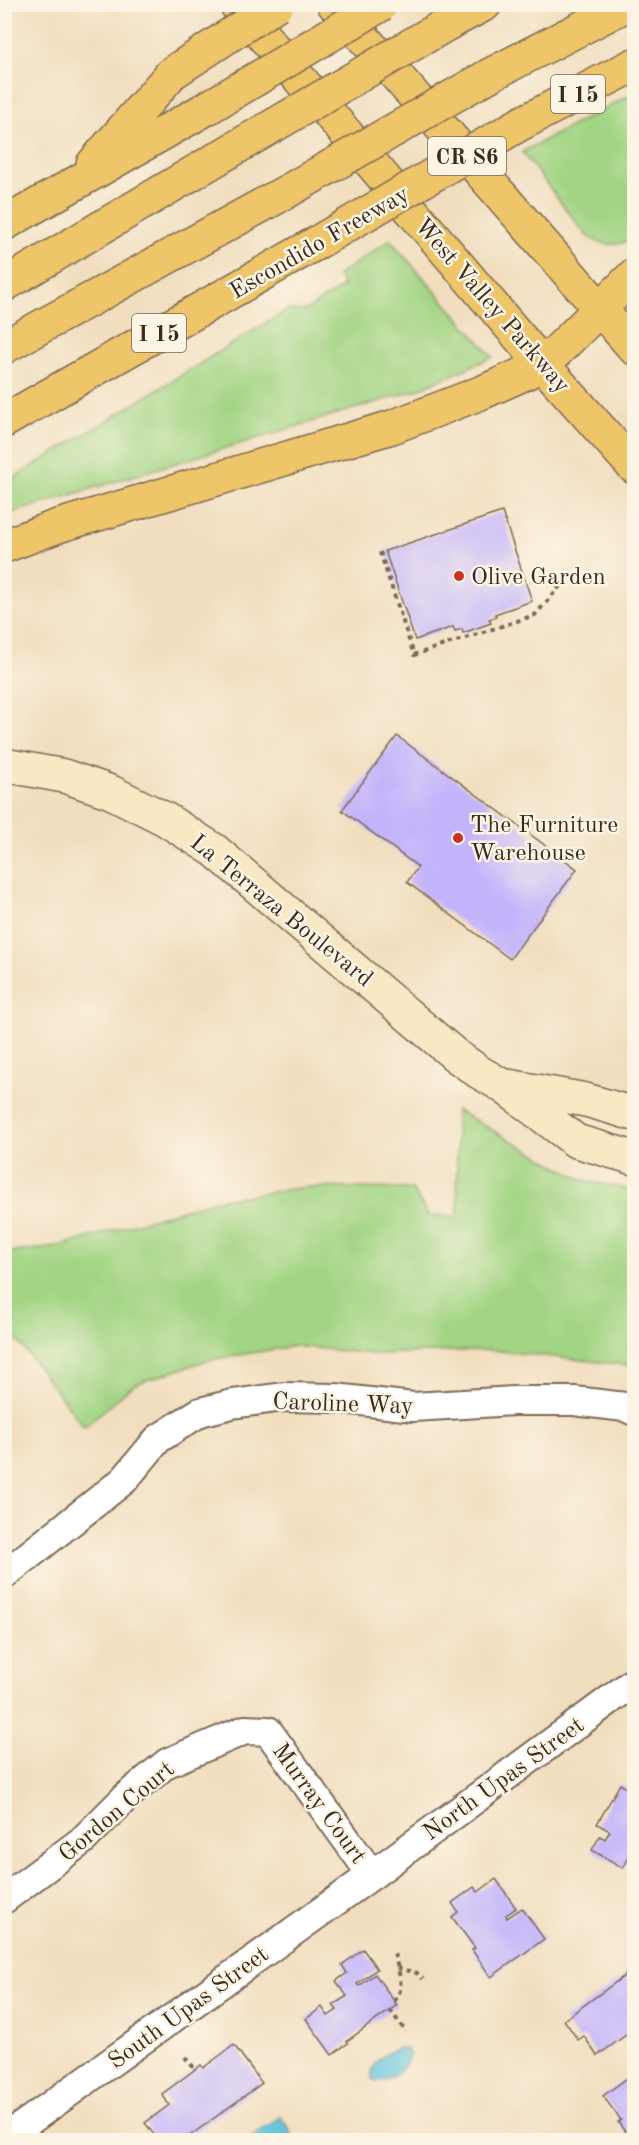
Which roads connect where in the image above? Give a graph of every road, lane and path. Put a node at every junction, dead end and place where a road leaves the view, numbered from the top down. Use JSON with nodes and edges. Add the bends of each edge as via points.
{"nodes":[{"id":1,"x":236,"y":4,"type":"edge"},
{"id":2,"x":276,"y":4,"type":"edge"},
{"id":3,"x":333,"y":4,"type":"edge"},
{"id":4,"x":382,"y":4,"type":"edge"},
{"id":5,"x":479,"y":4,"type":"edge"},
{"id":6,"x":485,"y":4,"type":"edge"},
{"id":7,"x":604,"y":4,"type":"edge"},
{"id":8,"x":628,"y":4,"type":"edge"},
{"id":9,"x":447,"y":24,"type":"junction"},
{"id":10,"x":582,"y":29,"type":"junction"},
{"id":11,"x":634,"y":65,"type":"edge"},
{"id":12,"x":75,"y":184,"type":"junction"},
{"id":13,"x":4,"y":224,"type":"edge"},
{"id":14,"x":634,"y":275,"type":"edge"},
{"id":15,"x":4,"y":285,"type":"edge"},
{"id":16,"x":600,"y":308,"type":"junction"},
{"id":17,"x":4,"y":347,"type":"edge"},
{"id":18,"x":634,"y":348,"type":"edge"},
{"id":19,"x":543,"y":365,"type":"junction"},
{"id":20,"x":4,"y":421,"type":"edge"},
{"id":21,"x":634,"y":467,"type":"edge"},
{"id":22,"x":4,"y":546,"type":"edge"},
{"id":23,"x":380,"y":552,"type":"dead end"},
{"id":24,"x":568,"y":577,"type":"dead end"},
{"id":25,"x":4,"y":765,"type":"edge"},
{"id":26,"x":503,"y":1086,"type":"junction"},
{"id":27,"x":634,"y":1114,"type":"edge"},
{"id":28,"x":634,"y":1158,"type":"edge"},
{"id":29,"x":634,"y":1411,"type":"edge"},
{"id":30,"x":4,"y":1575,"type":"edge"},
{"id":31,"x":634,"y":1682,"type":"edge"},
{"id":32,"x":268,"y":1731,"type":"joint"},
{"id":33,"x":372,"y":1875,"type":"junction"},
{"id":34,"x":4,"y":1899,"type":"edge"},
{"id":35,"x":394,"y":1953,"type":"dead end"},
{"id":36,"x":397,"y":1968,"type":"junction"},
{"id":37,"x":423,"y":1979,"type":"dead end"},
{"id":38,"x":394,"y":2001,"type":"dead end"},
{"id":39,"x":390,"y":2010,"type":"dead end"},
{"id":40,"x":406,"y":2032,"type":"dead end"},
{"id":41,"x":185,"y":2057,"type":"dead end"},
{"id":42,"x":195,"y":2069,"type":"dead end"},
{"id":43,"x":4,"y":2139,"type":"edge"}],
"edges":[{"from":1,"to":19,"type":"main road","name":"West Valley Parkway","number":"CR S6"},
{"from":2,"to":12,"type":"main road","bridge":true,"via":[[172,73]]},
{"from":3,"to":16,"type":"main road","number":"CR S6"},
{"from":4,"to":12,"type":"main road","bridge":true},
{"from":5,"to":9,"type":"main road"},
{"from":6,"to":9,"type":"main road"},
{"from":7,"to":10,"type":"main road"},
{"from":8,"to":10,"type":"main road"},
{"from":9,"to":15,"type":"main road","bridge":true},
{"from":10,"to":17,"type":"main road","bridge":true,"via":[[490,75]]},
{"from":11,"to":20,"type":"main road","name":"Escondido Freeway","number":"I 15","bridge":true,"via":[[522,123]]},
{"from":12,"to":13,"type":"main road"},
{"from":14,"to":16,"type":"main road"},
{"from":16,"to":18,"type":"main road","number":"CR S6"},
{"from":16,"to":19,"type":"main road"},
{"from":19,"to":21,"type":"main road","name":"West Valley Parkway","number":"CR S6"},
{"from":19,"to":22,"type":"main road","via":[[392,427],[58,526]]},
{"from":23,"to":24,"type":"path","via":[[414,655],[536,615]]},
{"from":25,"to":26,"type":"street","name":"La Terraza Boulevard","via":[[64,776],[111,792],[214,850],[455,1055]]},
{"from":26,"to":27,"type":"street","name":"La Terraza Boulevard","via":[[586,1100]]},
{"from":26,"to":28,"type":"street","name":"La Terraza Boulevard","via":[[576,1141]]},
{"from":29,"to":30,"type":"street","name":"Caroline Way","via":[[574,1401],[413,1407],[284,1397],[200,1412],[158,1439],[124,1479]]},
{"from":31,"to":33,"type":"street","name":"North Upas Street"},
{"from":32,"to":33,"type":"street","name":"Murray Court"},
{"from":32,"to":34,"type":"street","name":"Gordon Court","via":[[245,1730],[167,1763],[83,1840]]},
{"from":33,"to":43,"type":"street","name":"South Upas Street"},
{"from":35,"to":36,"type":"path"},
{"from":36,"to":37,"type":"path","via":[[417,1973]]},
{"from":36,"to":38,"type":"path","via":[[401,1987]]},
{"from":39,"to":40,"type":"path"},
{"from":41,"to":42,"type":"path"}]}
